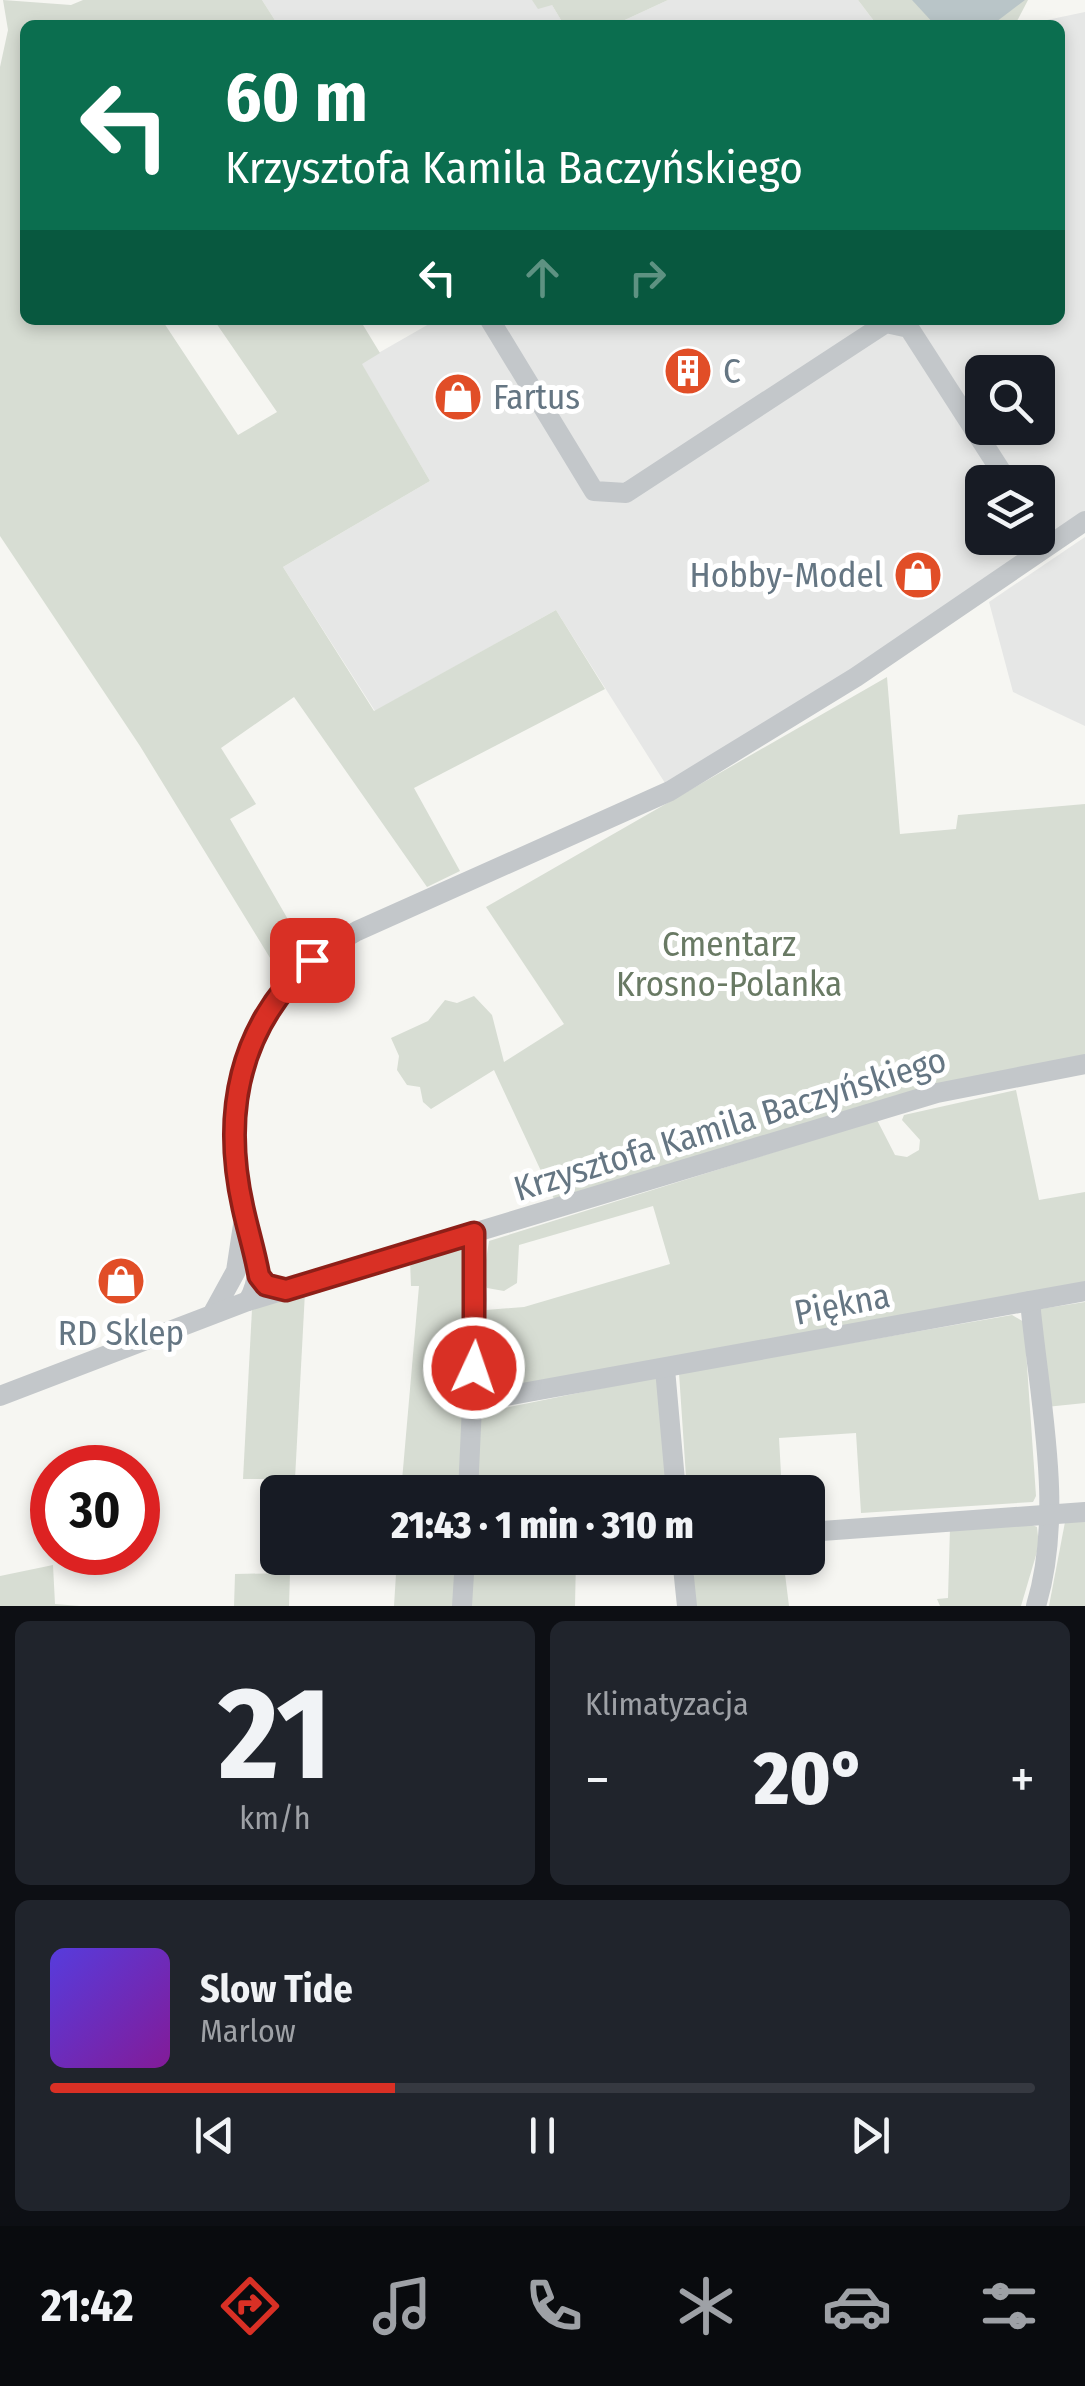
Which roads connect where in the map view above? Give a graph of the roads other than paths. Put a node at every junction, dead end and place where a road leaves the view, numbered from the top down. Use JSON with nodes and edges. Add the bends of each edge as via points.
{"nodes":[{"id":1,"x":493,"y":325,"type":"edge"},
{"id":2,"x":883,"y":325,"type":"edge"},
{"id":3,"x":895,"y":325,"type":"edge"},
{"id":4,"x":997,"y":465,"type":"edge"},
{"id":5,"x":1085,"y":521,"type":"edge"},
{"id":6,"x":1055,"y":532,"type":"edge"},
{"id":7,"x":1019,"y":555,"type":"edge"},
{"id":8,"x":1085,"y":1064,"type":"edge"},
{"id":9,"x":244,"y":1211,"type":"junction"},
{"id":10,"x":474,"y":1233,"type":"junction"},
{"id":11,"x":237,"y":1267,"type":"junction"},
{"id":12,"x":259,"y":1276,"type":"junction"},
{"id":13,"x":286,"y":1290,"type":"junction"},
{"id":14,"x":1085,"y":1291,"type":"edge"},
{"id":15,"x":248,"y":1301,"type":"junction"},
{"id":16,"x":1030,"y":1302,"type":"junction"},
{"id":17,"x":214,"y":1311,"type":"junction"},
{"id":18,"x":665,"y":1370,"type":"junction"},
{"id":19,"x":0,"y":1396,"type":"edge"},
{"id":20,"x":472,"y":1402,"type":"junction"},
{"id":21,"x":469,"y":1475,"type":"edge"},
{"id":22,"x":674,"y":1475,"type":"edge"},
{"id":23,"x":1085,"y":1512,"type":"edge"},
{"id":24,"x":1050,"y":1513,"type":"junction"},
{"id":25,"x":825,"y":1531,"type":"edge"},
{"id":26,"x":464,"y":1575,"type":"edge"},
{"id":27,"x":683,"y":1575,"type":"edge"},
{"id":28,"x":462,"y":1606,"type":"edge"},
{"id":29,"x":686,"y":1606,"type":"edge"},
{"id":30,"x":1036,"y":1606,"type":"edge"}],
"edges":[{"from":1,"to":2,"type":"street","via":[[594,491],[626,494]]},
{"from":3,"to":4,"type":"street","via":[[909,328]]},
{"from":5,"to":6,"type":"street"},
{"from":7,"to":9,"type":"street","via":[[856,677],[670,791],[357,932],[312,960],[267,1010],[239,1074],[233,1142]]},
{"from":8,"to":10,"type":"street","name":"Krzysztofa Kamila Baczyńskiego","via":[[937,1093]]},
{"from":9,"to":11,"type":"street"},
{"from":9,"to":12,"type":"street"},
{"from":10,"to":13,"type":"street","name":"Krzysztofa Kamila Baczyńskiego"},
{"from":10,"to":20,"type":"street"},
{"from":11,"to":15,"type":"street"},
{"from":11,"to":17,"type":"street"},
{"from":12,"to":13,"type":"street"},
{"from":12,"to":15,"type":"street"},
{"from":13,"to":15,"type":"street","name":"Krzysztofa Kamila Baczyńskiego"},
{"from":14,"to":16,"type":"street","name":"Piękna"},
{"from":15,"to":17,"type":"street","name":"Krzysztofa Kamila Baczyńskiego"},
{"from":16,"to":18,"type":"street","name":"Piękna"},
{"from":16,"to":24,"type":"street"},
{"from":17,"to":19,"type":"street","name":"Krzysztofa Kamila Baczyńskiego"},
{"from":18,"to":20,"type":"street","name":"Piękna"},
{"from":18,"to":22,"type":"street"},
{"from":20,"to":21,"type":"street"},
{"from":23,"to":24,"type":"street"},
{"from":24,"to":25,"type":"street"},
{"from":24,"to":30,"type":"street","via":[[1046,1574]]},
{"from":26,"to":28,"type":"street"},
{"from":27,"to":29,"type":"street"}]}
